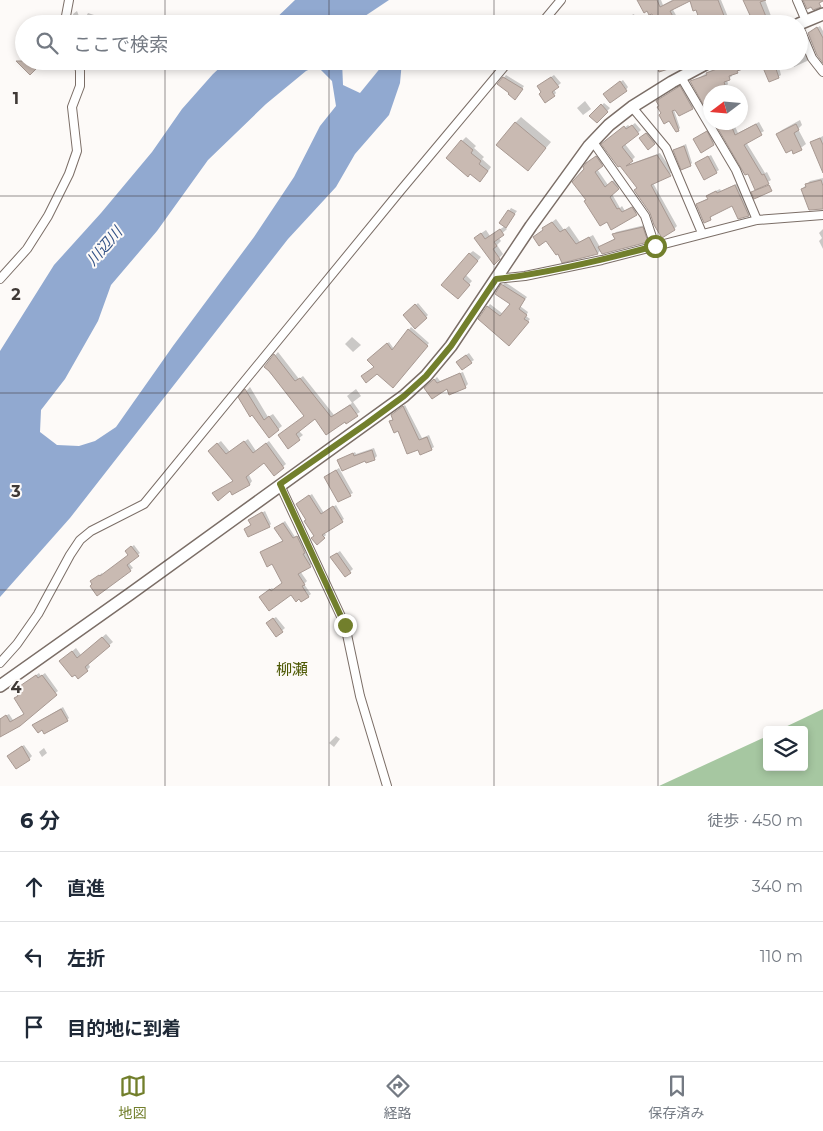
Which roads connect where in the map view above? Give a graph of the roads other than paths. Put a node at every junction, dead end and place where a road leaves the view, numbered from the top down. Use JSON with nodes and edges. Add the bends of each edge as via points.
{"nodes":[{"id":1,"x":69,"y":0,"type":"edge"},
{"id":2,"x":561,"y":0,"type":"edge"},
{"id":3,"x":797,"y":0,"type":"edge"},
{"id":4,"x":823,"y":14,"type":"edge"},
{"id":5,"x":66,"y":15,"type":"edge"},
{"id":6,"x":548,"y":15,"type":"edge"},
{"id":7,"x":800,"y":15,"type":"edge"},
{"id":8,"x":808,"y":21,"type":"edge"},
{"id":9,"x":808,"y":46,"type":"edge"},
{"id":10,"x":80,"y":70,"type":"edge"},
{"id":11,"x":502,"y":70,"type":"edge"},
{"id":12,"x":694,"y":70,"type":"edge"},
{"id":13,"x":823,"y":72,"type":"edge"},
{"id":14,"x":681,"y":77,"type":"junction"},
{"id":15,"x":632,"y":106,"type":"junction"},
{"id":16,"x":593,"y":142,"type":"junction"},
{"id":17,"x":823,"y":215,"type":"edge"},
{"id":18,"x":757,"y":220,"type":"junction"},
{"id":19,"x":702,"y":234,"type":"junction"},
{"id":20,"x":655,"y":246,"type":"junction"},
{"id":21,"x":0,"y":279,"type":"edge"},
{"id":22,"x":496,"y":279,"type":"junction"},
{"id":23,"x":280,"y":484,"type":"junction"},
{"id":24,"x":0,"y":663,"type":"edge"},
{"id":25,"x":0,"y":686,"type":"edge"},
{"id":26,"x":387,"y":786,"type":"edge"}],
"edges":[{"from":1,"to":5,"type":"street"},
{"from":2,"to":6,"type":"street"},
{"from":3,"to":7,"type":"street"},
{"from":4,"to":8,"type":"street"},
{"from":9,"to":13,"type":"street","via":[[812,58]]},
{"from":10,"to":21,"type":"street","via":[[80,86],[72,107],[77,151],[48,216],[27,249]]},
{"from":11,"to":24,"type":"street","via":[[144,504],[80,540],[38,614]]},
{"from":12,"to":14,"type":"street"},
{"from":14,"to":15,"type":"street"},
{"from":14,"to":18,"type":"street","via":[[736,170]]},
{"from":15,"to":16,"type":"street"},
{"from":15,"to":19,"type":"street","via":[[666,148]]},
{"from":16,"to":20,"type":"street","via":[[645,216]]},
{"from":16,"to":22,"type":"street","via":[[560,184]]},
{"from":17,"to":18,"type":"street"},
{"from":18,"to":19,"type":"street"},
{"from":19,"to":20,"type":"street"},
{"from":20,"to":22,"type":"street","via":[[525,276]]},
{"from":22,"to":23,"type":"street","via":[[451,346],[426,376],[404,396]]},
{"from":23,"to":25,"type":"street"},
{"from":23,"to":26,"type":"street","via":[[345,625],[360,696]]}]}
